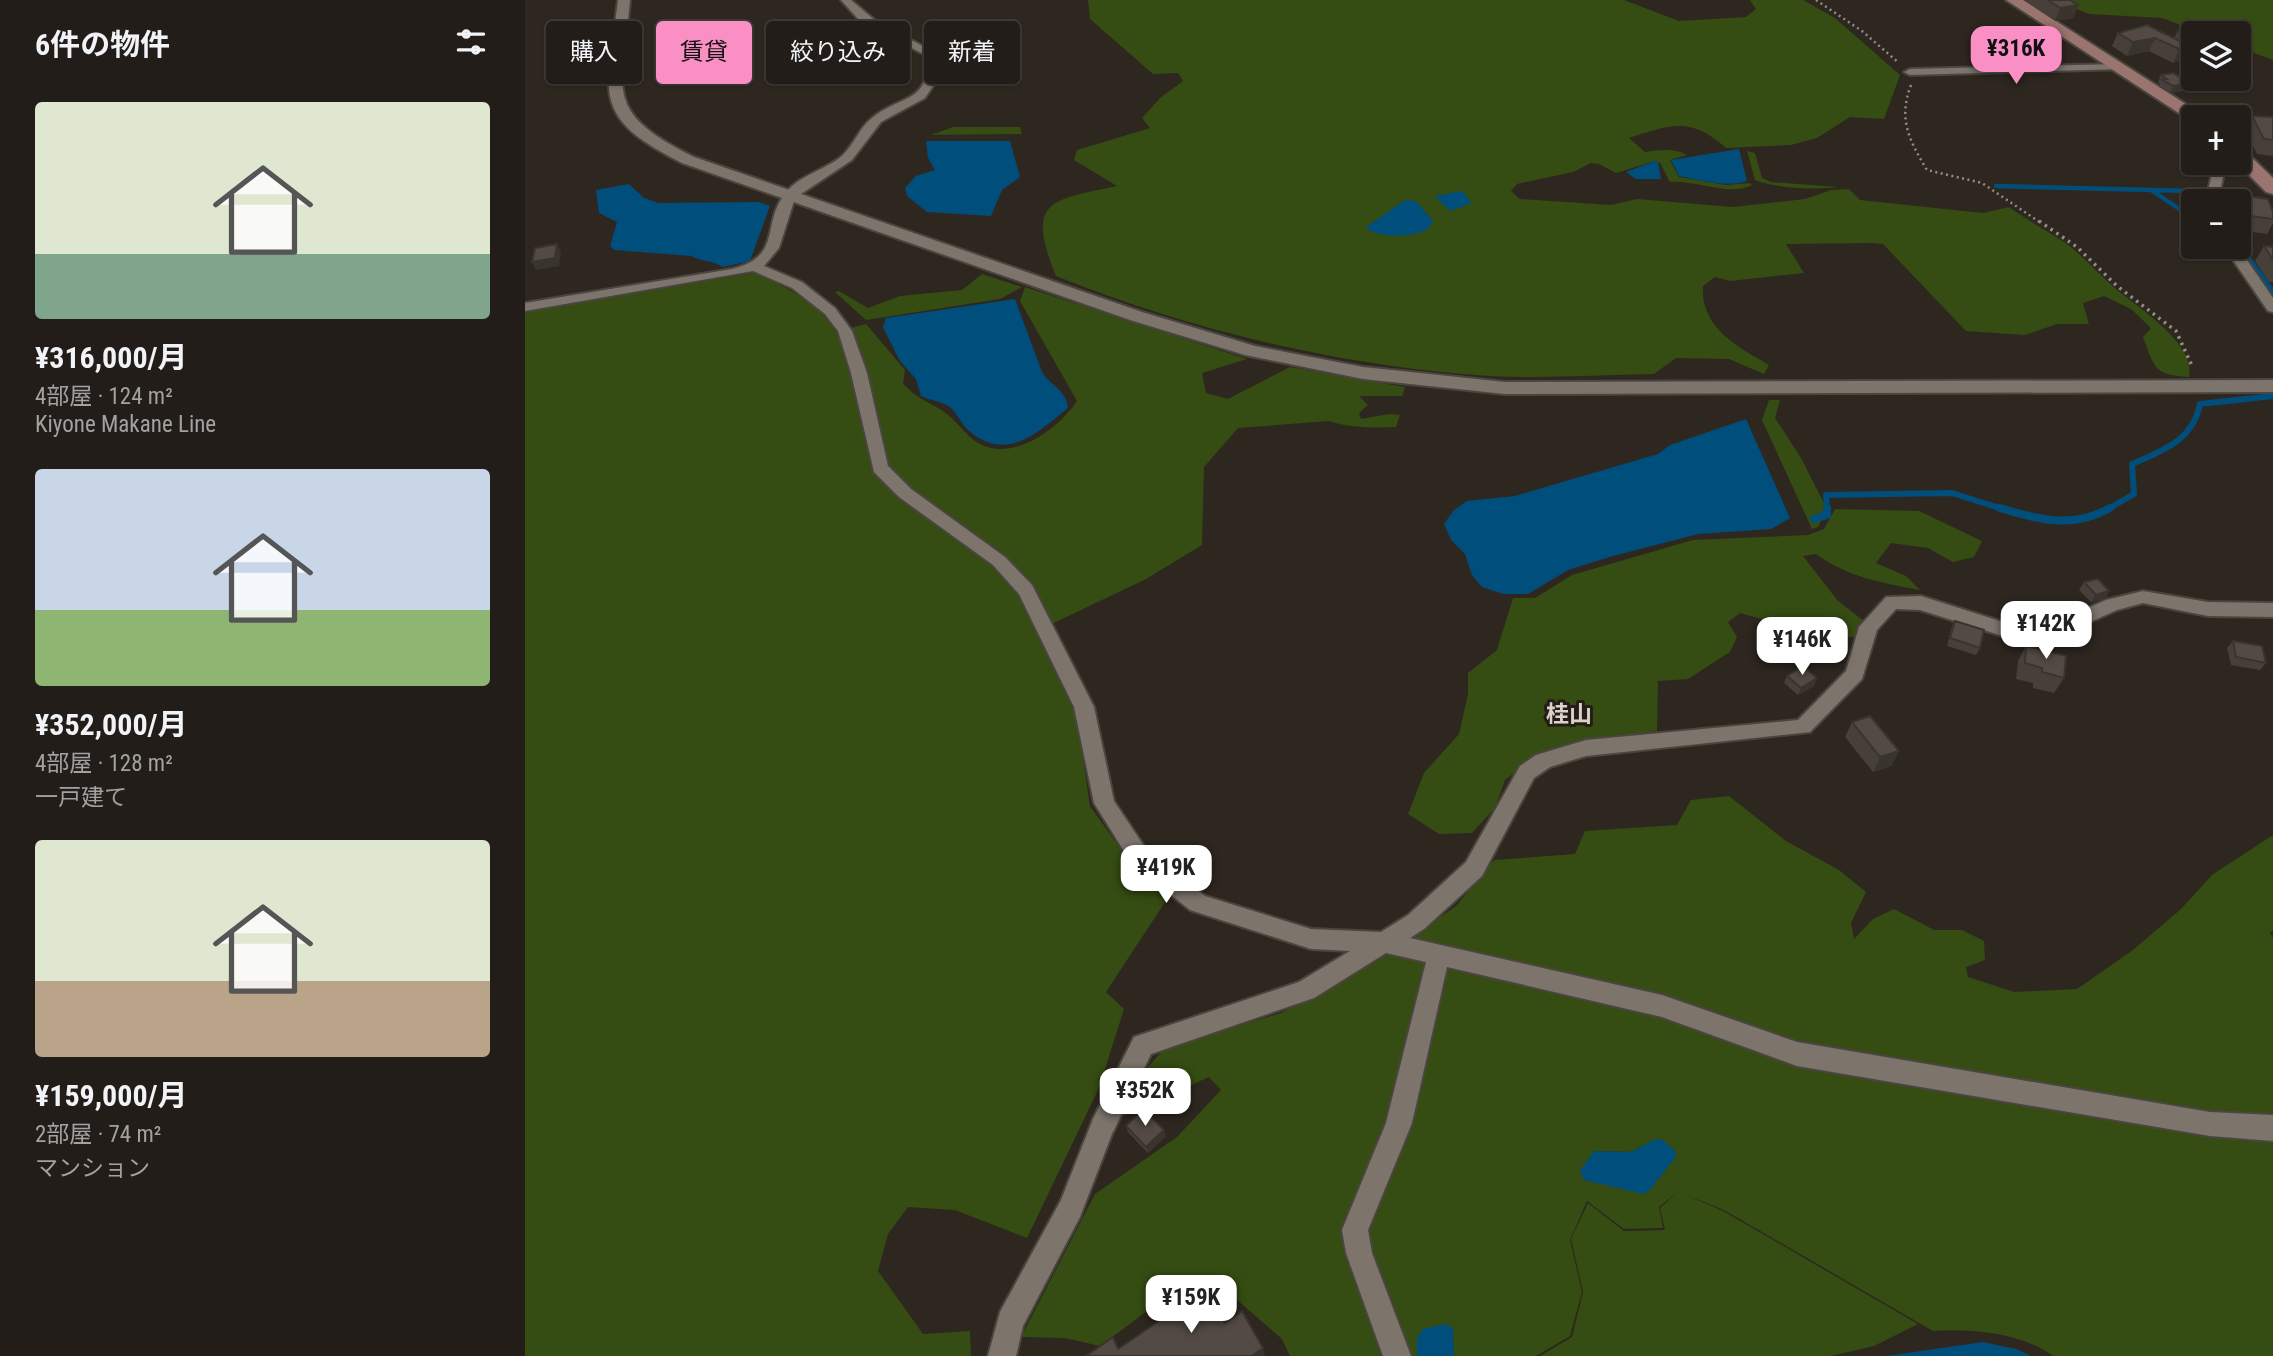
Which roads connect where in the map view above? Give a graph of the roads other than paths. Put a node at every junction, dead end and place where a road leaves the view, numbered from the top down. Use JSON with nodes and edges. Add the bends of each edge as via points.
{"nodes":[{"id":1,"x":624,"y":0,"type":"edge"},
{"id":2,"x":846,"y":0,"type":"edge"},
{"id":3,"x":2013,"y":0,"type":"edge"},
{"id":4,"x":2121,"y":67,"type":"junction"},
{"id":5,"x":1910,"y":72,"type":"road end"},
{"id":6,"x":2181,"y":106,"type":"edge"},
{"id":7,"x":2251,"y":167,"type":"edge"},
{"id":8,"x":2273,"y":188,"type":"edge"},
{"id":9,"x":790,"y":195,"type":"junction"},
{"id":10,"x":2238,"y":259,"type":"edge"},
{"id":11,"x":757,"y":268,"type":"junction"},
{"id":12,"x":525,"y":307,"type":"edge"},
{"id":13,"x":2273,"y":308,"type":"edge"},
{"id":14,"x":2273,"y":386,"type":"edge"},
{"id":15,"x":2273,"y":610,"type":"edge"},
{"id":16,"x":1383,"y":942,"type":"junction"},
{"id":17,"x":1439,"y":954,"type":"junction"},
{"id":18,"x":2273,"y":1128,"type":"edge"},
{"id":19,"x":1002,"y":1356,"type":"edge"},
{"id":20,"x":1397,"y":1356,"type":"edge"}],
"edges":[{"from":1,"to":9,"type":"street","via":[[614,83],[626,119],[670,152]]},
{"from":2,"to":9,"type":"street","via":[[882,28],[930,54],[929,85],[917,101],[880,116],[861,144]]},
{"from":3,"to":4,"type":"main road"},
{"from":4,"to":5,"type":"street"},
{"from":4,"to":6,"type":"main road"},
{"from":7,"to":8,"type":"main road"},
{"from":9,"to":11,"type":"street","via":[[767,260]]},
{"from":9,"to":14,"type":"street","via":[[1192,334],[1318,365],[1409,379],[1505,387],[1663,390]]},
{"from":10,"to":13,"type":"street"},
{"from":11,"to":12,"type":"street"},
{"from":11,"to":16,"type":"street","via":[[797,285],[830,311],[845,331],[880,468],[905,494],[999,561],[1026,590],[1084,707],[1104,803],[1140,858],[1198,903],[1311,939]]},
{"from":15,"to":16,"type":"street","via":[[2208,608],[2143,597],[2028,637],[1921,603],[1892,603],[1868,627],[1855,674],[1804,727],[1586,748],[1543,761],[1527,772],[1474,869],[1416,922]]},
{"from":16,"to":17,"type":"street"},
{"from":16,"to":19,"type":"street","via":[[1306,990],[1143,1045],[1102,1128],[1071,1208],[1010,1322]]},
{"from":17,"to":18,"type":"street","via":[[1662,1006],[1797,1054],[2210,1124]]},
{"from":17,"to":20,"type":"street","via":[[1399,1123],[1355,1230],[1359,1254]]}]}
